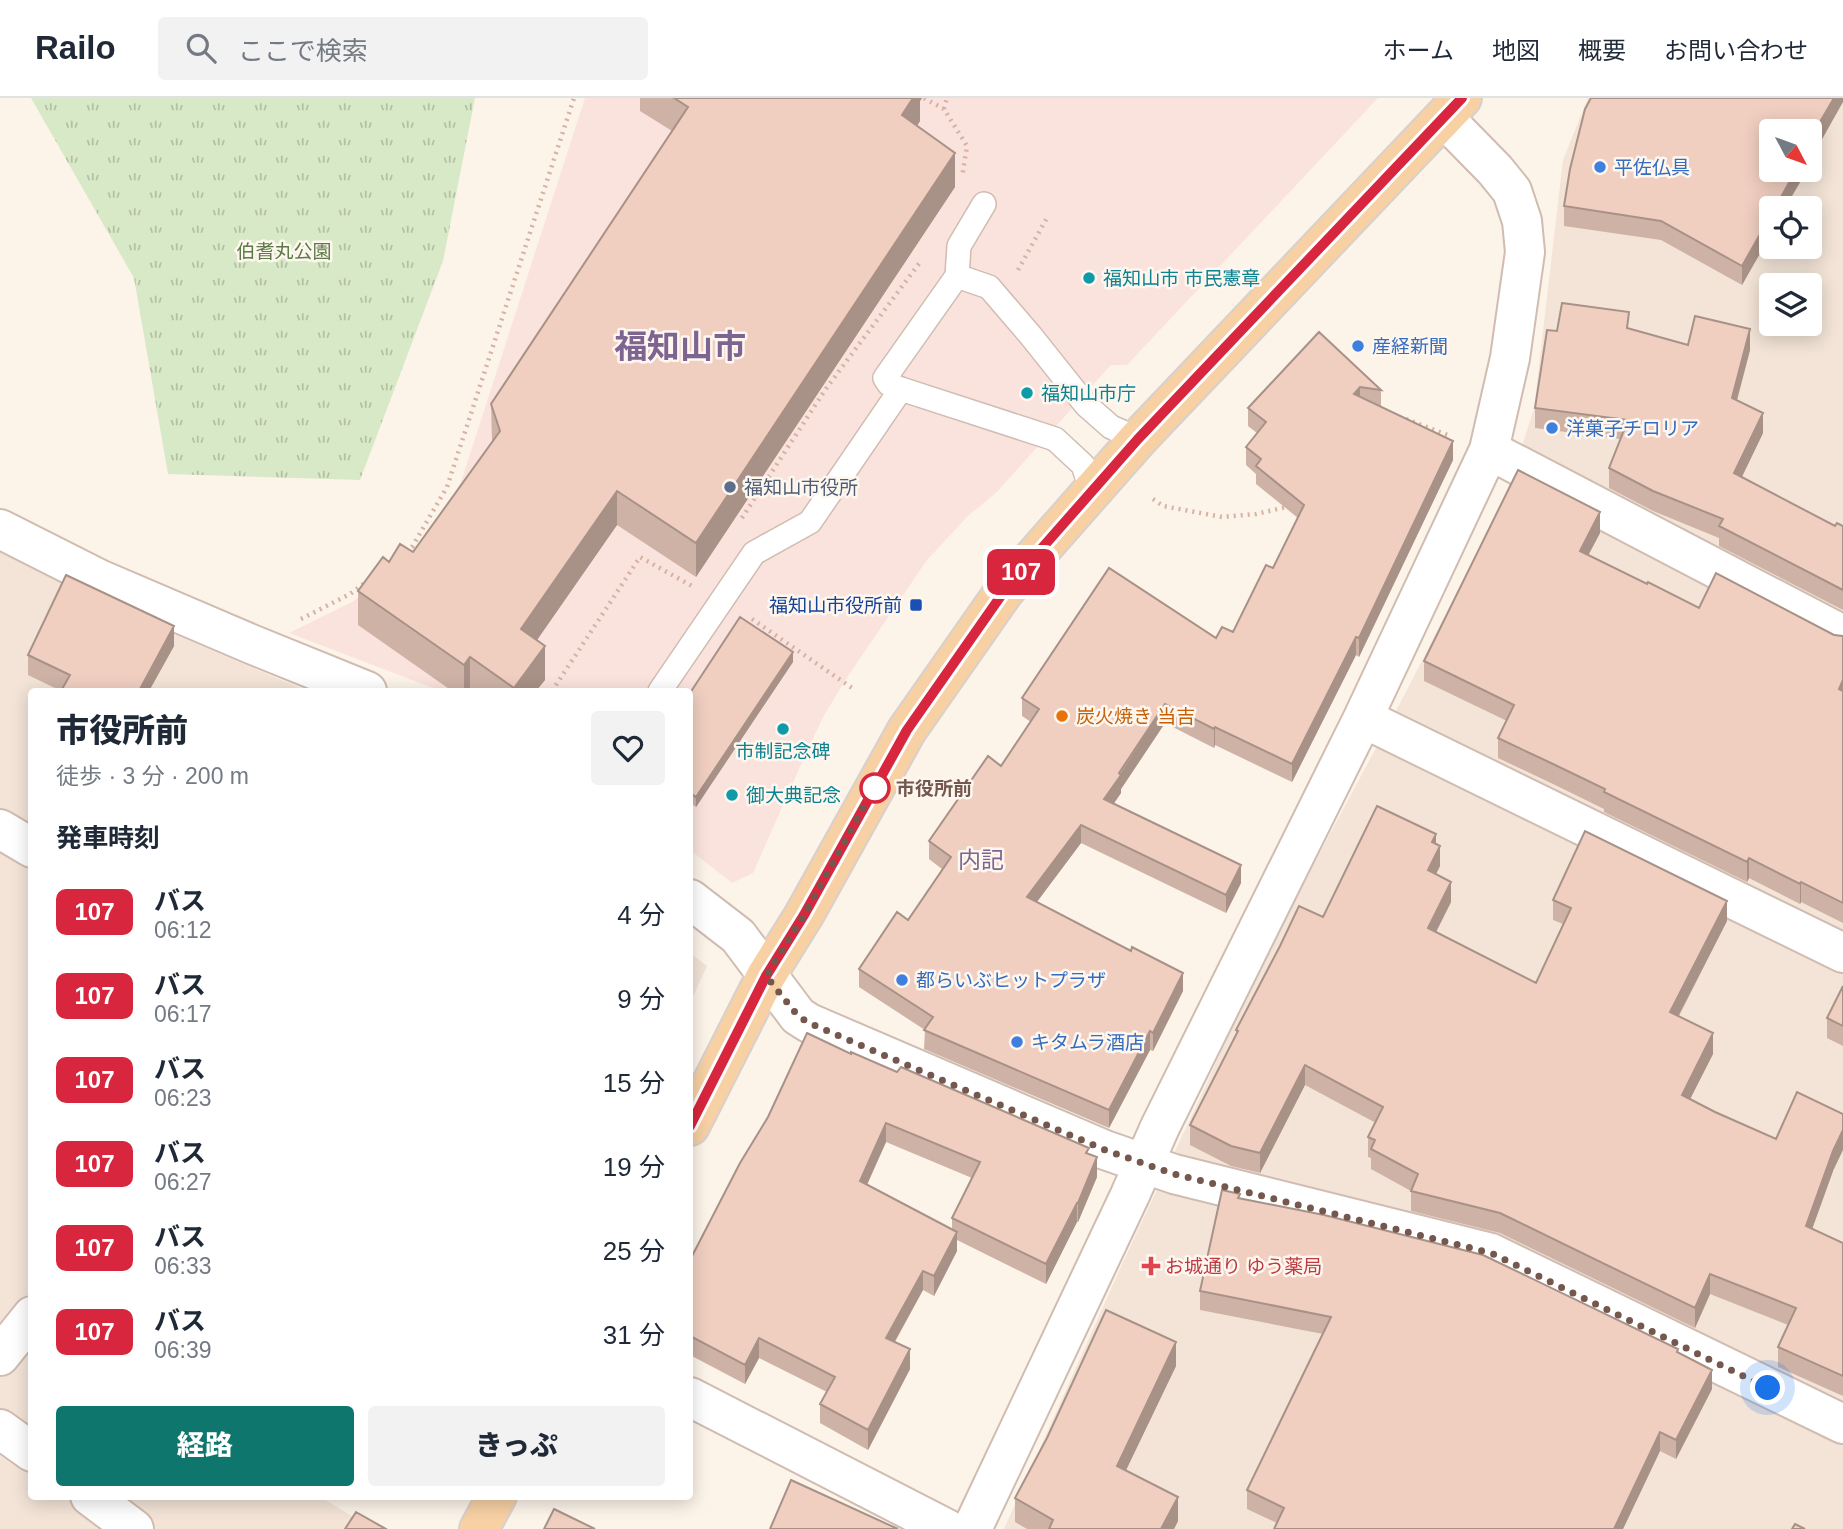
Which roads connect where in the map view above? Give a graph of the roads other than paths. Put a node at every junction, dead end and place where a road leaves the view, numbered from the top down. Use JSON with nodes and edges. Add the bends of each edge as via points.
{"nodes":[{"id":1,"x":1453,"y":108,"type":"edge"},
{"id":2,"x":984,"y":204,"type":"dead end"},
{"id":3,"x":957,"y":276,"type":"junction"},
{"id":4,"x":901,"y":389,"type":"junction"},
{"id":5,"x":1138,"y":439,"type":"junction"},
{"id":6,"x":1489,"y":450,"type":"junction"},
{"id":7,"x":1092,"y":492,"type":"junction"},
{"id":8,"x":0,"y":529,"type":"edge"},
{"id":9,"x":1843,"y":635,"type":"edge"},
{"id":10,"x":360,"y":688,"type":"edge"},
{"id":11,"x":662,"y":688,"type":"edge"},
{"id":12,"x":1363,"y":719,"type":"junction"},
{"id":13,"x":0,"y":829,"type":"edge"},
{"id":14,"x":28,"y":846,"type":"edge"},
{"id":15,"x":693,"y":901,"type":"edge"},
{"id":16,"x":1843,"y":953,"type":"edge"},
{"id":17,"x":766,"y":976,"type":"junction"},
{"id":18,"x":693,"y":1120,"type":"edge"},
{"id":19,"x":1143,"y":1163,"type":"junction"},
{"id":20,"x":28,"y":1321,"type":"edge"},
{"id":21,"x":0,"y":1356,"type":"edge"},
{"id":22,"x":693,"y":1399,"type":"edge"},
{"id":23,"x":1843,"y":1424,"type":"edge"},
{"id":24,"x":0,"y":1429,"type":"edge"},
{"id":25,"x":28,"y":1449,"type":"edge"},
{"id":26,"x":95,"y":1500,"type":"edge"},
{"id":27,"x":495,"y":1500,"type":"edge"},
{"id":28,"x":134,"y":1529,"type":"edge"},
{"id":29,"x":479,"y":1529,"type":"edge"},
{"id":30,"x":947,"y":1529,"type":"edge"},
{"id":31,"x":972,"y":1529,"type":"edge"}],
"edges":[{"from":1,"to":5,"type":"main road"},
{"from":1,"to":6,"type":"street","via":[[1512,191],[1522,221],[1525,252],[1510,358]]},
{"from":2,"to":3,"type":"lane","via":[[959,246]]},
{"from":3,"to":4,"type":"lane","via":[[885,378]]},
{"from":3,"to":5,"type":"lane","via":[[989,287],[1086,405],[1111,427]]},
{"from":4,"to":7,"type":"lane","via":[[1055,439],[1083,465]]},
{"from":4,"to":11,"type":"lane","via":[[810,522],[754,553]]},
{"from":5,"to":7,"type":"main road"},
{"from":6,"to":9,"type":"street"},
{"from":6,"to":12,"type":"street"},
{"from":7,"to":17,"type":"main road","via":[[1005,590],[907,730]]},
{"from":8,"to":10,"type":"street","via":[[99,579]]},
{"from":12,"to":16,"type":"street"},
{"from":12,"to":19,"type":"street"},
{"from":13,"to":14,"type":"street"},
{"from":15,"to":17,"type":"street","via":[[738,936]]},
{"from":17,"to":18,"type":"main road"},
{"from":17,"to":19,"type":"street","via":[[809,1023]]},
{"from":19,"to":23,"type":"street","via":[[1491,1253]]},
{"from":19,"to":31,"type":"street"},
{"from":20,"to":21,"type":"street"},
{"from":22,"to":30,"type":"street"},
{"from":24,"to":25,"type":"street"},
{"from":26,"to":28,"type":"street"},
{"from":27,"to":29,"type":"main road"}]}
